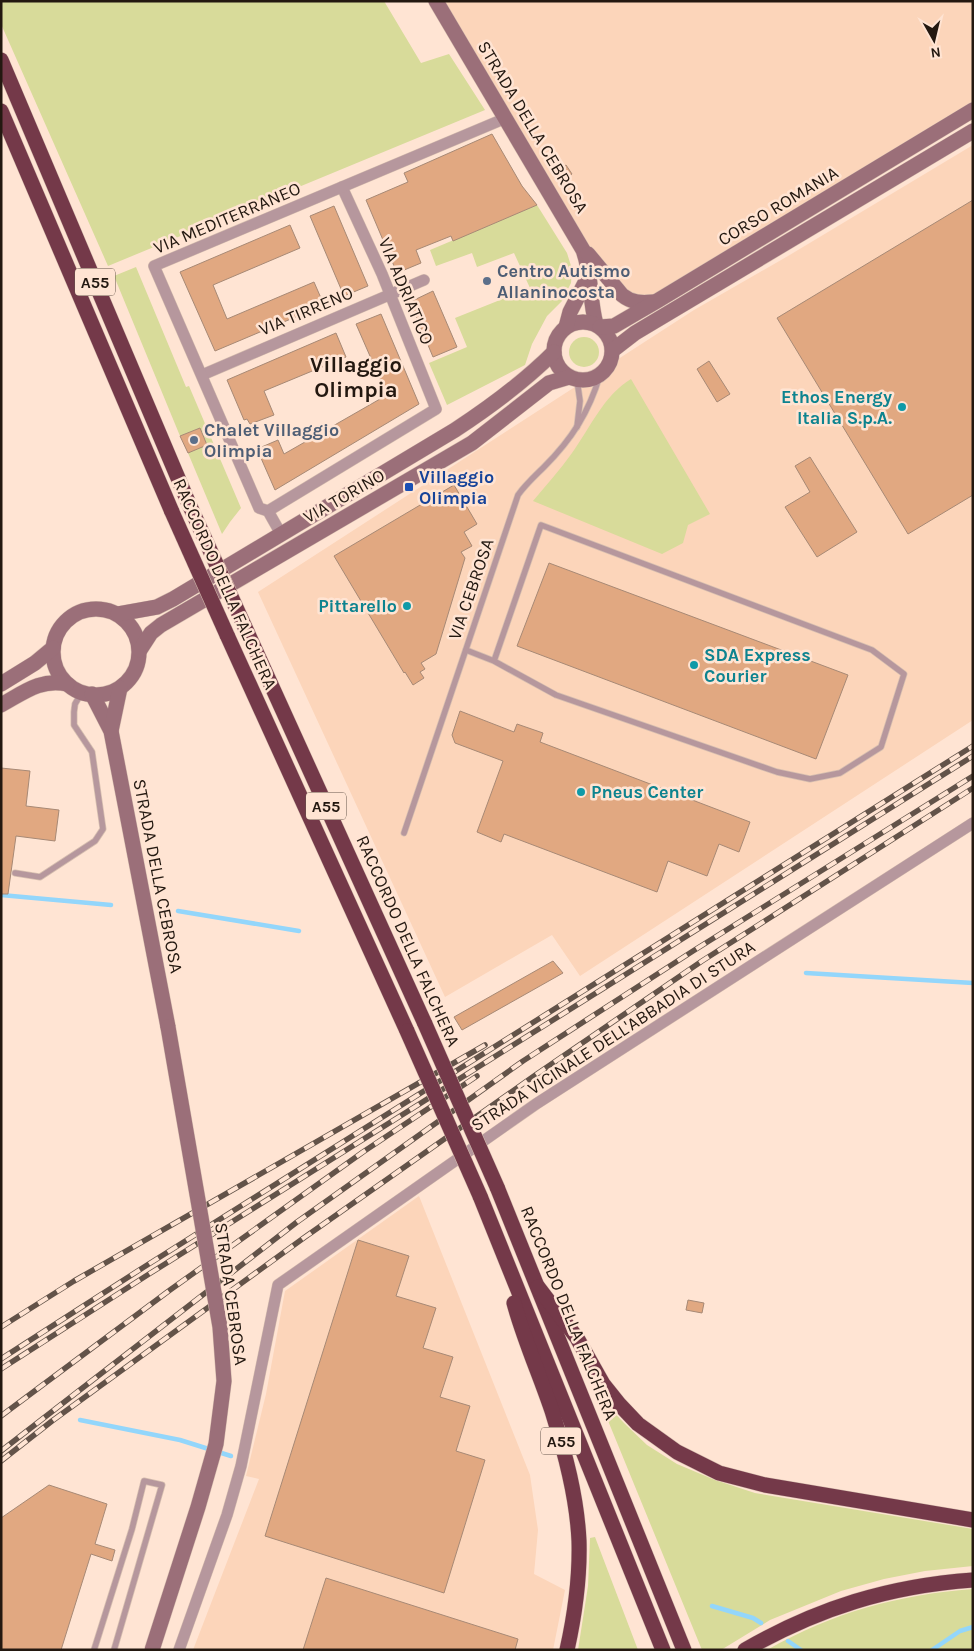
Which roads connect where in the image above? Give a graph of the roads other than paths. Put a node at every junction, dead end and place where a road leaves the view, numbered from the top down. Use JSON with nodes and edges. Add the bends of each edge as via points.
{"nodes":[{"id":1,"x":436,"y":1,"type":"edge"},
{"id":2,"x":1,"y":60,"type":"edge"},
{"id":3,"x":973,"y":110,"type":"edge"},
{"id":4,"x":1,"y":111,"type":"edge"},
{"id":5,"x":506,"y":118,"type":"junction"},
{"id":6,"x":973,"y":131,"type":"edge"},
{"id":7,"x":342,"y":187,"type":"junction"},
{"id":8,"x":583,"y":250,"type":"junction"},
{"id":9,"x":589,"y":276,"type":"junction"},
{"id":10,"x":424,"y":280,"type":"dead end"},
{"id":11,"x":390,"y":296,"type":"junction"},
{"id":12,"x":657,"y":301,"type":"junction"},
{"id":13,"x":598,"y":325,"type":"junction"},
{"id":14,"x":566,"y":327,"type":"junction"},
{"id":15,"x":613,"y":350,"type":"junction"},
{"id":16,"x":554,"y":352,"type":"junction"},
{"id":17,"x":202,"y":375,"type":"junction"},
{"id":18,"x":600,"y":375,"type":"junction"},
{"id":19,"x":573,"y":378,"type":"junction"},
{"id":20,"x":436,"y":409,"type":"joint"},
{"id":21,"x":576,"y":430,"type":"junction"},
{"id":22,"x":268,"y":511,"type":"junction"},
{"id":23,"x":281,"y":534,"type":"junction"},
{"id":24,"x":118,"y":614,"type":"junction"},
{"id":25,"x":53,"y":648,"type":"junction"},
{"id":26,"x":140,"y":650,"type":"junction"},
{"id":27,"x":466,"y":650,"type":"junction"},
{"id":28,"x":494,"y":661,"type":"junction"},
{"id":29,"x":1,"y":684,"type":"edge"},
{"id":30,"x":67,"y":684,"type":"junction"},
{"id":31,"x":120,"y":688,"type":"junction"},
{"id":32,"x":87,"y":693,"type":"junction"},
{"id":33,"x":1,"y":705,"type":"edge"},
{"id":34,"x":111,"y":732,"type":"junction"},
{"id":35,"x":973,"y":823,"type":"edge"},
{"id":36,"x":404,"y":833,"type":"dead end"},
{"id":37,"x":15,"y":873,"type":"dead end"},
{"id":38,"x":168,"y":1027,"type":"joint"},
{"id":39,"x":497,"y":1239,"type":"junction"},
{"id":40,"x":278,"y":1285,"type":"joint"},
{"id":41,"x":538,"y":1287,"type":"junction"},
{"id":42,"x":973,"y":1520,"type":"edge"},
{"id":43,"x":620,"y":1542,"type":"junction"},
{"id":44,"x":973,"y":1580,"type":"edge"},
{"id":45,"x":94,"y":1650,"type":"edge"},
{"id":46,"x":114,"y":1650,"type":"edge"},
{"id":47,"x":152,"y":1650,"type":"edge"},
{"id":48,"x":178,"y":1650,"type":"edge"},
{"id":49,"x":567,"y":1650,"type":"edge"},
{"id":50,"x":653,"y":1650,"type":"edge"},
{"id":51,"x":663,"y":1650,"type":"edge"},
{"id":52,"x":684,"y":1650,"type":"edge"},
{"id":53,"x":744,"y":1650,"type":"edge"}],
"edges":[{"from":1,"to":5,"type":"main road","name":"STRADA DELLA CEBROSA"},
{"from":2,"to":41,"type":"highway","name":"RACCORDO DELLA FALCHERA","number":"A55","bridge":true,"via":[[189,504],[409,986]]},
{"from":3,"to":12,"type":"main road","name":"CORSO ROMANIA"},
{"from":4,"to":39,"type":"highway","name":"RACCORDO DELLA FALCHERA","number":"A55","bridge":true,"via":[[172,512]]},
{"from":5,"to":7,"type":"street","name":"VIA MEDITERRANEO"},
{"from":5,"to":8,"type":"main road","name":"STRADA DELLA CEBROSA"},
{"from":6,"to":15,"type":"main road","name":"CORSO ROMANIA","via":[[635,333]]},
{"from":7,"to":11,"type":"street","name":"VIA ADRIATICO"},
{"from":7,"to":17,"type":"street","name":"VIA MEDITERRANEO","via":[[154,266]]},
{"from":8,"to":9,"type":"main road","name":"STRADA DELLA CEBROSA"},
{"from":8,"to":12,"type":"main road","via":[[627,300]]},
{"from":9,"to":13,"type":"main road","name":"STRADA DELLA CEBROSA","via":[[592,310]]},
{"from":9,"to":14,"type":"main road","via":[[570,312]]},
{"from":10,"to":11,"type":"street","name":"VIA TIRRENO"},
{"from":11,"to":17,"type":"street","name":"VIA TIRRENO"},
{"from":11,"to":20,"type":"street","name":"VIA ADRIATICO"},
{"from":12,"to":13,"type":"main road","name":"CORSO ROMANIA","via":[[614,326]]},
{"from":13,"to":14,"type":"main road","via":[[584,321]]},
{"from":13,"to":15,"type":"main road","via":[[608,334]]},
{"from":14,"to":16,"type":"main road","via":[[555,343]]},
{"from":15,"to":18,"type":"main road","via":[[608,367]]},
{"from":16,"to":19,"type":"main road","via":[[559,367]]},
{"from":16,"to":23,"type":"main road","name":"VIA TORINO","via":[[481,413]]},
{"from":17,"to":22,"type":"street","name":"VIA MEDITERRANEO","via":[[259,508]]},
{"from":18,"to":19,"type":"main road","via":[[590,380]]},
{"from":18,"to":21,"type":"lane","name":"VIA CEBROSA"},
{"from":19,"to":21,"type":"lane","via":[[580,400]]},
{"from":19,"to":26,"type":"main road","name":"VIA TORINO","via":[[549,382],[472,443],[161,625],[151,633]]},
{"from":20,"to":22,"type":"street","name":"VIA TORINO"},
{"from":21,"to":27,"type":"lane","name":"VIA CEBROSA","via":[[518,495]]},
{"from":22,"to":23,"type":"street","name":"VIA MEDITERRANEO"},
{"from":23,"to":24,"type":"main road","name":"VIA TORINO","via":[[157,607]]},
{"from":24,"to":25,"type":"main road","via":[[100,609],[81,612],[61,627]]},
{"from":24,"to":26,"type":"main road","via":[[134,630]]},
{"from":25,"to":29,"type":"main road"},
{"from":25,"to":30,"type":"main road","via":[[58,672]]},
{"from":26,"to":31,"type":"main road","via":[[134,673]]},
{"from":27,"to":28,"type":"lane"},
{"from":27,"to":36,"type":"lane","name":"VIA CEBROSA"},
{"from":28,"to":28,"type":"lane","via":[[556,695],[777,772],[810,779],[840,773],[881,747],[904,674],[872,650],[541,525]]},
{"from":30,"to":32,"type":"main road"},
{"from":30,"to":33,"type":"main road","via":[[56,681],[38,684]]},
{"from":31,"to":32,"type":"main road","via":[[109,693]]},
{"from":31,"to":34,"type":"main road","name":"STRADA DELLA CEBROSA"},
{"from":32,"to":34,"type":"main road","name":"STRADA DELLA CEBROSA"},
{"from":32,"to":37,"type":"lane","via":[[75,704],[74,725],[92,752],[103,829],[95,841],[40,877]]},
{"from":34,"to":38,"type":"main road","name":"STRADA DELLA CEBROSA"},
{"from":35,"to":40,"type":"street","name":"STRADA VICINALE DELL'ABBADIA DI STURA","via":[[536,1104]]},
{"from":38,"to":47,"type":"main road","name":"STRADA CEBROSA","bridge":true,"via":[[220,1327],[224,1381],[216,1444]]},
{"from":39,"to":43,"type":"highway","name":"RACCORDO DELLA FALCHERA","number":"A55"},
{"from":39,"to":49,"type":"highway","number":"A55","via":[[521,1327],[551,1409],[570,1479],[579,1561]]},
{"from":40,"to":48,"type":"street","name":"STRADA CEBROSA","via":[[242,1466]]},
{"from":41,"to":42,"type":"highway","via":[[577,1338],[619,1404],[638,1424],[676,1452],[719,1472],[765,1485]]},
{"from":41,"to":52,"type":"highway","name":"RACCORDO DELLA FALCHERA","number":"A55"},
{"from":43,"to":50,"type":"highway"},
{"from":43,"to":51,"type":"highway","name":"RACCORDO DELLA FALCHERA","number":"A55"},
{"from":44,"to":53,"type":"highway","via":[[911,1587],[854,1601],[810,1616]]},
{"from":45,"to":46,"type":"lane","via":[[144,1481],[162,1485]]}]}
